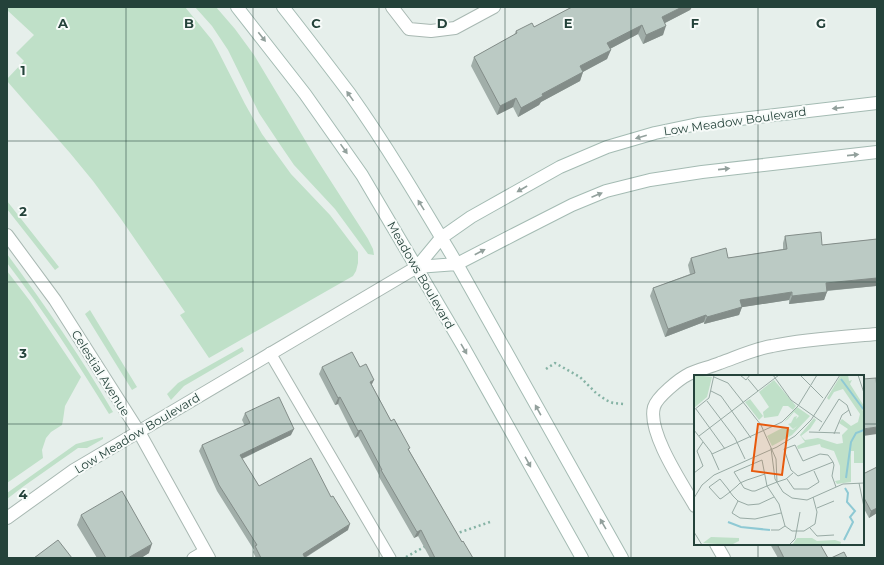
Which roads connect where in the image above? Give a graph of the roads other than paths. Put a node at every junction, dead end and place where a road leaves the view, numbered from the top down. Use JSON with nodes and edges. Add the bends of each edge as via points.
{"nodes":[{"id":1,"x":237,"y":7,"type":"edge"},
{"id":2,"x":283,"y":7,"type":"edge"},
{"id":3,"x":392,"y":7,"type":"edge"},
{"id":4,"x":494,"y":7,"type":"edge"},
{"id":5,"x":877,"y":103,"type":"edge"},
{"id":6,"x":877,"y":152,"type":"edge"},
{"id":7,"x":7,"y":235,"type":"edge"},
{"id":8,"x":442,"y":238,"type":"junction"},
{"id":9,"x":457,"y":264,"type":"junction"},
{"id":10,"x":417,"y":267,"type":"junction"},
{"id":11,"x":877,"y":334,"type":"edge"},
{"id":12,"x":270,"y":353,"type":"junction"},
{"id":13,"x":139,"y":432,"type":"junction"},
{"id":14,"x":694,"y":504,"type":"edge"},
{"id":15,"x":7,"y":518,"type":"edge"},
{"id":16,"x":717,"y":545,"type":"edge"},
{"id":17,"x":207,"y":555,"type":"edge"},
{"id":18,"x":193,"y":558,"type":"edge"},
{"id":19,"x":390,"y":558,"type":"edge"},
{"id":20,"x":582,"y":558,"type":"edge"},
{"id":21,"x":622,"y":558,"type":"edge"},
{"id":22,"x":724,"y":558,"type":"edge"}],
"edges":[{"from":1,"to":10,"type":"street","name":"Meadows Boulevard","one_way":true,"via":[[305,94],[362,175]]},
{"from":8,"to":2,"type":"street","one_way":true,"via":[[354,101]]},
{"from":3,"to":4,"type":"street","via":[[409,29],[431,31],[455,28]]},
{"from":5,"to":8,"type":"street","name":"Low Meadow Boulevard","one_way":true,"via":[[698,124],[607,147],[560,167],[471,217]]},
{"from":9,"to":6,"type":"street","name":"Low Meadow Boulevard","one_way":true,"via":[[527,227],[606,191],[650,180],[702,172]]},
{"from":7,"to":13,"type":"street","name":"Celestial Avenue","via":[[55,300]]},
{"from":8,"to":9,"type":"street"},
{"from":8,"to":10,"type":"street","name":"Low Meadow Boulevard"},
{"from":9,"to":10,"type":"street","name":"Low Meadow Boulevard"},
{"from":21,"to":9,"type":"street","one_way":true},
{"from":10,"to":12,"type":"street","name":"Low Meadow Boulevard"},
{"from":10,"to":20,"type":"street","name":"Meadows Boulevard","one_way":true},
{"from":11,"to":14,"type":"street","via":[[771,346],[688,374],[674,383],[654,407],[654,419],[662,448]]},
{"from":12,"to":13,"type":"street","name":"Low Meadow Boulevard"},
{"from":12,"to":19,"type":"lane"},
{"from":13,"to":15,"type":"street","name":"Low Meadow Boulevard","via":[[74,470]]},
{"from":13,"to":17,"type":"street","name":"Celestial Avenue"},
{"from":16,"to":22,"type":"street"},
{"from":17,"to":18,"type":"lane"}]}
